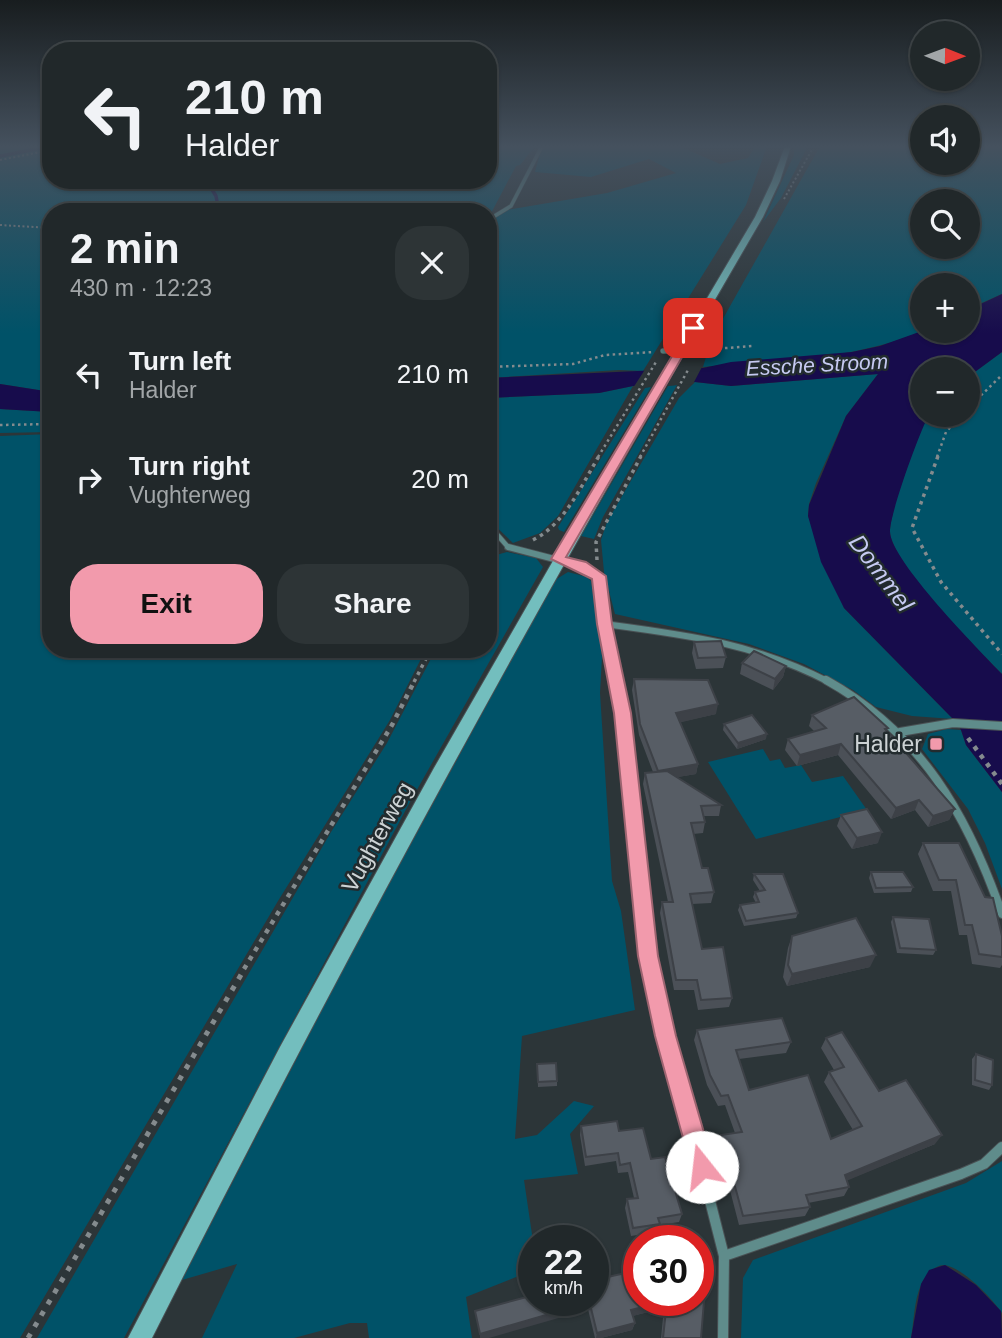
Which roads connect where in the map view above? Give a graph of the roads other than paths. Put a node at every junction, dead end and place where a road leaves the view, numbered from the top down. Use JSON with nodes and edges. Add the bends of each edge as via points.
{"nodes":[{"id":1,"x":763,"y":208,"type":"edge"},
{"id":2,"x":680,"y":350,"type":"junction"},
{"id":3,"x":701,"y":350,"type":"road end"},
{"id":4,"x":663,"y":351,"type":"road end"},
{"id":5,"x":497,"y":534,"type":"edge"},
{"id":6,"x":508,"y":547,"type":"joint"},
{"id":7,"x":558,"y":559,"type":"junction"},
{"id":8,"x":605,"y":624,"type":"junction"},
{"id":9,"x":1002,"y":726,"type":"edge"},
{"id":10,"x":900,"y":732,"type":"junction"},
{"id":11,"x":1002,"y":914,"type":"edge"},
{"id":12,"x":1002,"y":1147,"type":"edge"},
{"id":13,"x":724,"y":1256,"type":"junction"},
{"id":14,"x":140,"y":1338,"type":"edge"},
{"id":15,"x":723,"y":1338,"type":"edge"}],
"edges":[{"from":1,"to":2,"type":"main road","name":"Vughterweg"},
{"from":2,"to":3,"type":"street"},
{"from":2,"to":4,"type":"street"},
{"from":2,"to":7,"type":"main road","name":"Vughterweg"},
{"from":5,"to":6,"type":"lane"},
{"from":6,"to":7,"type":"street"},
{"from":7,"to":8,"type":"street","via":[[599,576]]},
{"from":7,"to":14,"type":"main road","name":"Vughterweg","via":[[335,960]]},
{"from":8,"to":10,"type":"street","via":[[711,638],[774,656],[853,696]]},
{"from":8,"to":13,"type":"street","via":[[623,713],[648,956]]},
{"from":9,"to":10,"type":"street","via":[[953,723]]},
{"from":10,"to":11,"type":"street","via":[[964,816]]},
{"from":12,"to":13,"type":"street","via":[[988,1160],[946,1181]]},
{"from":13,"to":15,"type":"street"}]}
